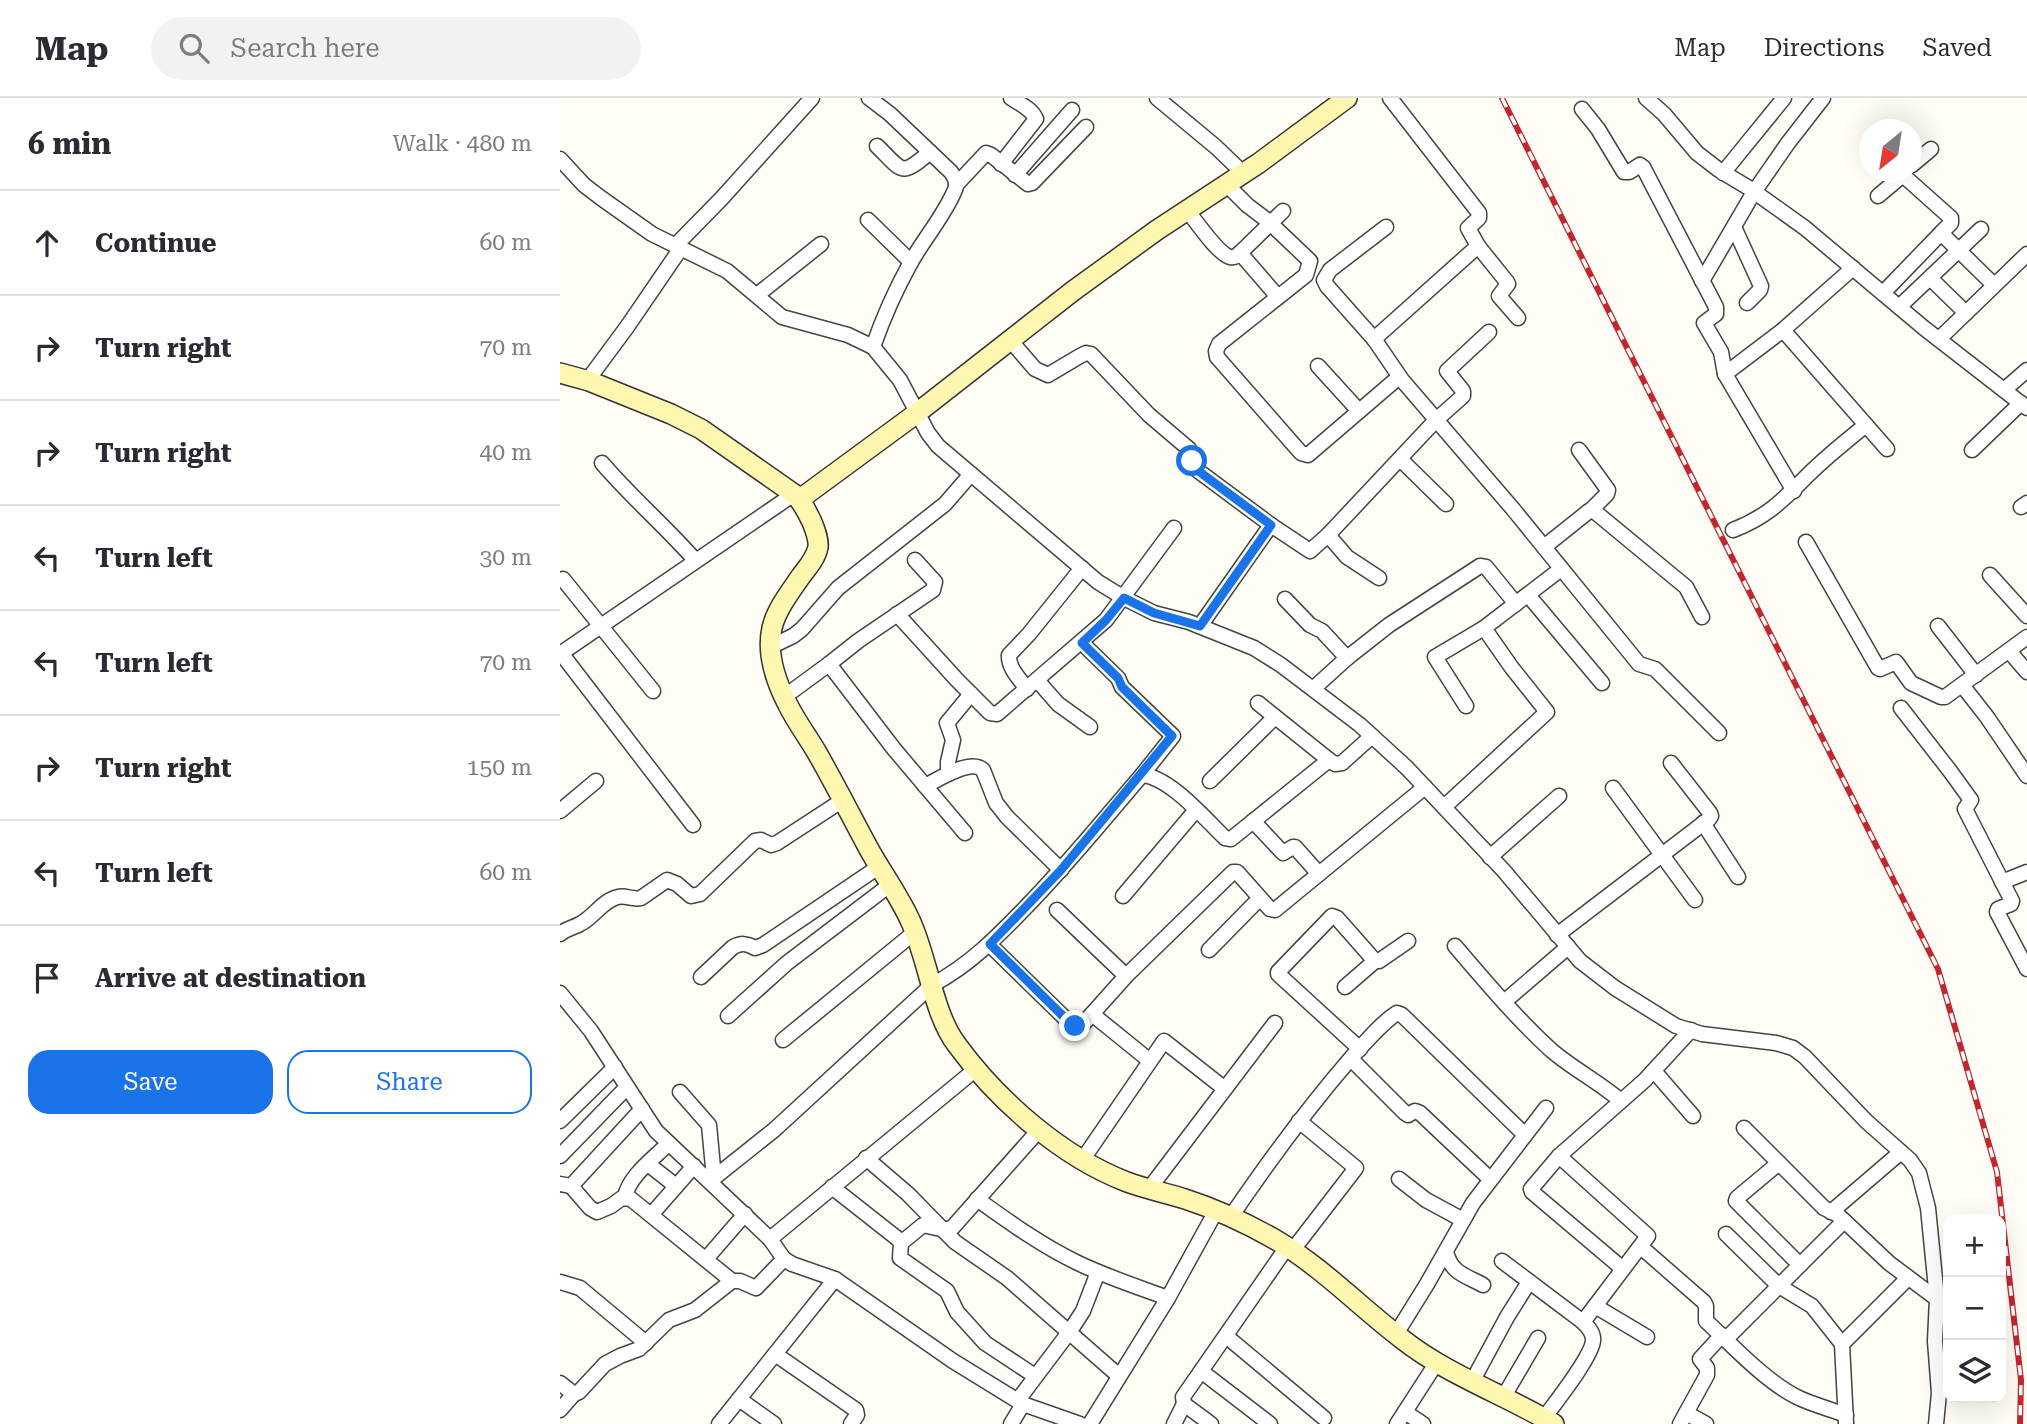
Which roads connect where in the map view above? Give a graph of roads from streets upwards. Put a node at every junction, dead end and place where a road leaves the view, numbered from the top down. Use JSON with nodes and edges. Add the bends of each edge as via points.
{"nodes":[{"id":1,"x":812,"y":98,"type":"edge"},
{"id":2,"x":1011,"y":98,"type":"edge"},
{"id":3,"x":1157,"y":98,"type":"edge"},
{"id":4,"x":1348,"y":98,"type":"edge"},
{"id":5,"x":1390,"y":98,"type":"edge"},
{"id":6,"x":1646,"y":98,"type":"edge"},
{"id":7,"x":1784,"y":98,"type":"edge"},
{"id":8,"x":1823,"y":98,"type":"edge"},
{"id":9,"x":876,"y":100,"type":"edge"},
{"id":10,"x":1582,"y":109,"type":"dead end"},
{"id":11,"x":1072,"y":110,"type":"dead end"},
{"id":12,"x":1086,"y":127,"type":"dead end"},
{"id":13,"x":877,"y":146,"type":"dead end"},
{"id":14,"x":1931,"y":149,"type":"dead end"},
{"id":15,"x":930,"y":152,"type":"junction"},
{"id":16,"x":1922,"y":157,"type":"edge"},
{"id":17,"x":560,"y":159,"type":"edge"},
{"id":18,"x":1001,"y":164,"type":"junction"},
{"id":19,"x":1723,"y":173,"type":"junction"},
{"id":20,"x":1016,"y":175,"type":"junction"},
{"id":21,"x":1235,"y":179,"type":"junction"},
{"id":22,"x":1894,"y":182,"type":"edge"},
{"id":23,"x":1918,"y":182,"type":"edge"},
{"id":24,"x":956,"y":185,"type":"junction"},
{"id":25,"x":1754,"y":192,"type":"junction"},
{"id":26,"x":1878,"y":196,"type":"dead end"},
{"id":27,"x":1187,"y":210,"type":"junction"},
{"id":28,"x":1283,"y":211,"type":"dead end"},
{"id":29,"x":868,"y":220,"type":"dead end"},
{"id":30,"x":1270,"y":223,"type":"junction"},
{"id":31,"x":1387,"y":227,"type":"dead end"},
{"id":32,"x":1734,"y":228,"type":"junction"},
{"id":33,"x":1981,"y":229,"type":"dead end"},
{"id":34,"x":1942,"y":232,"type":"junction"},
{"id":35,"x":821,"y":244,"type":"dead end"},
{"id":36,"x":1478,"y":246,"type":"junction"},
{"id":37,"x":678,"y":247,"type":"junction"},
{"id":38,"x":1959,"y":251,"type":"junction"},
{"id":39,"x":1240,"y":253,"type":"junction"},
{"id":40,"x":2027,"y":254,"type":"edge"},
{"id":41,"x":911,"y":262,"type":"junction"},
{"id":42,"x":1853,"y":268,"type":"junction"},
{"id":43,"x":1930,"y":278,"type":"junction"},
{"id":44,"x":1702,"y":281,"type":"junction"},
{"id":45,"x":1994,"y":285,"type":"junction"},
{"id":46,"x":1883,"y":293,"type":"junction"},
{"id":47,"x":758,"y":295,"type":"junction"},
{"id":48,"x":1278,"y":297,"type":"junction"},
{"id":49,"x":1747,"y":303,"type":"dead end"},
{"id":50,"x":1899,"y":307,"type":"junction"},
{"id":51,"x":1966,"y":313,"type":"junction"},
{"id":52,"x":1518,"y":318,"type":"dead end"},
{"id":53,"x":1783,"y":330,"type":"junction"},
{"id":54,"x":1489,"y":332,"type":"dead end"},
{"id":55,"x":1374,"y":339,"type":"junction"},
{"id":56,"x":1939,"y":339,"type":"junction"},
{"id":57,"x":1010,"y":340,"type":"junction"},
{"id":58,"x":873,"y":347,"type":"junction"},
{"id":59,"x":1318,"y":366,"type":"dead end"},
{"id":60,"x":2027,"y":370,"type":"edge"},
{"id":61,"x":560,"y":373,"type":"edge"},
{"id":62,"x":1725,"y":374,"type":"junction"},
{"id":63,"x":1399,"y":377,"type":"junction"},
{"id":64,"x":588,"y":381,"type":"junction"},
{"id":65,"x":2004,"y":390,"type":"junction"},
{"id":66,"x":2024,"y":406,"type":"edge"},
{"id":67,"x":1359,"y":411,"type":"junction"},
{"id":68,"x":917,"y":413,"type":"junction"},
{"id":69,"x":1436,"y":420,"type":"junction"},
{"id":70,"x":1866,"y":425,"type":"junction"},
{"id":71,"x":1887,"y":449,"type":"dead end"},
{"id":72,"x":1579,"y":450,"type":"dead end"},
{"id":73,"x":1972,"y":450,"type":"dead end"},
{"id":74,"x":1400,"y":459,"type":"junction"},
{"id":75,"x":602,"y":463,"type":"dead end"},
{"id":76,"x":971,"y":474,"type":"junction"},
{"id":77,"x":1794,"y":491,"type":"junction"},
{"id":78,"x":797,"y":496,"type":"junction"},
{"id":79,"x":1446,"y":504,"type":"dead end"},
{"id":80,"x":1591,"y":510,"type":"junction"},
{"id":81,"x":1271,"y":525,"type":"junction"},
{"id":82,"x":1174,"y":528,"type":"dead end"},
{"id":83,"x":1733,"y":530,"type":"dead end"},
{"id":84,"x":1328,"y":535,"type":"junction"},
{"id":85,"x":1806,"y":542,"type":"dead end"},
{"id":86,"x":1544,"y":547,"type":"junction"},
{"id":87,"x":915,"y":559,"type":"dead end"},
{"id":88,"x":695,"y":560,"type":"junction"},
{"id":89,"x":1082,"y":568,"type":"junction"},
{"id":90,"x":1561,"y":569,"type":"junction"},
{"id":91,"x":1990,"y":575,"type":"dead end"},
{"id":92,"x":1379,"y":578,"type":"dead end"},
{"id":93,"x":563,"y":579,"type":"dead end"},
{"id":94,"x":1528,"y":594,"type":"junction"},
{"id":95,"x":1124,"y":598,"type":"junction"},
{"id":96,"x":1285,"y":599,"type":"dead end"},
{"id":97,"x":1516,"y":604,"type":"junction"},
{"id":98,"x":897,"y":614,"type":"junction"},
{"id":99,"x":2027,"y":616,"type":"edge"},
{"id":100,"x":1702,"y":617,"type":"dead end"},
{"id":101,"x":600,"y":625,"type":"junction"},
{"id":102,"x":1200,"y":626,"type":"junction"},
{"id":103,"x":1938,"y":626,"type":"dead end"},
{"id":104,"x":1484,"y":628,"type":"junction"},
{"id":105,"x":2027,"y":637,"type":"edge"},
{"id":106,"x":1082,"y":643,"type":"junction"},
{"id":107,"x":770,"y":647,"type":"junction"},
{"id":108,"x":2009,"y":651,"type":"junction"},
{"id":109,"x":561,"y":654,"type":"edge"},
{"id":110,"x":1347,"y":658,"type":"junction"},
{"id":111,"x":829,"y":664,"type":"junction"},
{"id":112,"x":2027,"y":672,"type":"edge"},
{"id":113,"x":1976,"y":675,"type":"junction"},
{"id":114,"x":1601,"y":683,"type":"dead end"},
{"id":115,"x":1032,"y":685,"type":"junction"},
{"id":116,"x":1962,"y":685,"type":"junction"},
{"id":117,"x":1314,"y":688,"type":"junction"},
{"id":118,"x":653,"y":691,"type":"dead end"},
{"id":119,"x":971,"y":694,"type":"junction"},
{"id":120,"x":784,"y":696,"type":"junction"},
{"id":121,"x":1258,"y":703,"type":"dead end"},
{"id":122,"x":1466,"y":706,"type":"dead end"},
{"id":123,"x":1900,"y":708,"type":"dead end"},
{"id":124,"x":1275,"y":717,"type":"junction"},
{"id":125,"x":1090,"y":727,"type":"dead end"},
{"id":126,"x":1719,"y":733,"type":"dead end"},
{"id":127,"x":1372,"y":736,"type":"junction"},
{"id":128,"x":1329,"y":760,"type":"junction"},
{"id":129,"x":1671,"y":763,"type":"dead end"},
{"id":130,"x":948,"y":774,"type":"junction"},
{"id":131,"x":1142,"y":775,"type":"junction"},
{"id":132,"x":2027,"y":776,"type":"edge"},
{"id":133,"x":1210,"y":780,"type":"dead end"},
{"id":134,"x":596,"y":781,"type":"dead end"},
{"id":135,"x":925,"y":786,"type":"junction"},
{"id":136,"x":1425,"y":787,"type":"junction"},
{"id":137,"x":1613,"y":788,"type":"dead end"},
{"id":138,"x":1559,"y":796,"type":"dead end"},
{"id":139,"x":843,"y":800,"type":"junction"},
{"id":140,"x":1444,"y":807,"type":"junction"},
{"id":141,"x":1196,"y":810,"type":"junction"},
{"id":142,"x":560,"y":811,"type":"edge"},
{"id":143,"x":1253,"y":821,"type":"junction"},
{"id":144,"x":1703,"y":823,"type":"junction"},
{"id":145,"x":693,"y":825,"type":"dead end"},
{"id":146,"x":965,"y":833,"type":"dead end"},
{"id":147,"x":1663,"y":854,"type":"junction"},
{"id":148,"x":1490,"y":857,"type":"junction"},
{"id":149,"x":880,"y":866,"type":"junction"},
{"id":150,"x":1061,"y":870,"type":"junction"},
{"id":151,"x":2027,"y":872,"type":"edge"},
{"id":152,"x":1319,"y":874,"type":"junction"},
{"id":153,"x":1738,"y":877,"type":"dead end"},
{"id":154,"x":2002,"y":882,"type":"junction"},
{"id":155,"x":891,"y":884,"type":"junction"},
{"id":156,"x":1123,"y":896,"type":"dead end"},
{"id":157,"x":1260,"y":898,"type":"junction"},
{"id":158,"x":1695,"y":900,"type":"dead end"},
{"id":159,"x":1057,"y":910,"type":"dead end"},
{"id":160,"x":915,"y":932,"type":"junction"},
{"id":161,"x":560,"y":934,"type":"edge"},
{"id":162,"x":1557,"y":934,"type":"junction"},
{"id":163,"x":1408,"y":941,"type":"dead end"},
{"id":164,"x":990,"y":944,"type":"junction"},
{"id":165,"x":1455,"y":946,"type":"dead end"},
{"id":166,"x":1568,"y":947,"type":"junction"},
{"id":167,"x":1209,"y":950,"type":"dead end"},
{"id":168,"x":1375,"y":961,"type":"junction"},
{"id":169,"x":2027,"y":969,"type":"edge"},
{"id":170,"x":1126,"y":976,"type":"junction"},
{"id":171,"x":701,"y":977,"type":"dead end"},
{"id":172,"x":932,"y":985,"type":"junction"},
{"id":173,"x":1345,"y":987,"type":"dead end"},
{"id":174,"x":561,"y":996,"type":"edge"},
{"id":175,"x":1504,"y":1002,"type":"junction"},
{"id":176,"x":1093,"y":1014,"type":"junction"},
{"id":177,"x":727,"y":1016,"type":"dead end"},
{"id":178,"x":1275,"y":1023,"type":"dead end"},
{"id":179,"x":1691,"y":1030,"type":"junction"},
{"id":180,"x":783,"y":1040,"type":"dead end"},
{"id":181,"x":1355,"y":1054,"type":"junction"},
{"id":182,"x":1150,"y":1061,"type":"junction"},
{"id":183,"x":615,"y":1068,"type":"junction"},
{"id":184,"x":976,"y":1069,"type":"junction"},
{"id":185,"x":1654,"y":1071,"type":"junction"},
{"id":186,"x":627,"y":1087,"type":"junction"},
{"id":187,"x":1225,"y":1089,"type":"junction"},
{"id":188,"x":680,"y":1093,"type":"dead end"},
{"id":189,"x":1621,"y":1101,"type":"junction"},
{"id":190,"x":1546,"y":1108,"type":"dead end"},
{"id":191,"x":642,"y":1110,"type":"junction"},
{"id":192,"x":1693,"y":1116,"type":"dead end"},
{"id":193,"x":560,"y":1120,"type":"edge"},
{"id":194,"x":1299,"y":1121,"type":"junction"},
{"id":195,"x":1744,"y":1128,"type":"dead end"},
{"id":196,"x":1039,"y":1130,"type":"junction"},
{"id":197,"x":1525,"y":1135,"type":"junction"},
{"id":198,"x":668,"y":1143,"type":"junction"},
{"id":199,"x":1901,"y":1152,"type":"junction"},
{"id":200,"x":560,"y":1156,"type":"edge"},
{"id":201,"x":1559,"y":1156,"type":"junction"},
{"id":202,"x":866,"y":1158,"type":"junction"},
{"id":203,"x":1083,"y":1159,"type":"junction"},
{"id":204,"x":1779,"y":1163,"type":"junction"},
{"id":205,"x":648,"y":1164,"type":"junction"},
{"id":206,"x":694,"y":1166,"type":"junction"},
{"id":207,"x":1399,"y":1179,"type":"dead end"},
{"id":208,"x":1490,"y":1179,"type":"junction"},
{"id":209,"x":712,"y":1180,"type":"junction"},
{"id":210,"x":565,"y":1185,"type":"edge"},
{"id":211,"x":676,"y":1186,"type":"junction"},
{"id":212,"x":832,"y":1187,"type":"junction"},
{"id":213,"x":1149,"y":1189,"type":"junction"},
{"id":214,"x":625,"y":1197,"type":"junction"},
{"id":215,"x":977,"y":1199,"type":"junction"},
{"id":216,"x":1831,"y":1212,"type":"junction"},
{"id":217,"x":745,"y":1214,"type":"junction"},
{"id":218,"x":1223,"y":1214,"type":"junction"},
{"id":219,"x":651,"y":1215,"type":"junction"},
{"id":220,"x":1463,"y":1220,"type":"junction"},
{"id":221,"x":1844,"y":1221,"type":"junction"},
{"id":222,"x":945,"y":1230,"type":"junction"},
{"id":223,"x":1726,"y":1234,"type":"dead end"},
{"id":224,"x":770,"y":1238,"type":"junction"},
{"id":225,"x":901,"y":1243,"type":"junction"},
{"id":226,"x":1641,"y":1247,"type":"junction"},
{"id":227,"x":1289,"y":1249,"type":"junction"},
{"id":228,"x":1446,"y":1252,"type":"junction"},
{"id":229,"x":706,"y":1259,"type":"junction"},
{"id":230,"x":784,"y":1259,"type":"junction"},
{"id":231,"x":1502,"y":1261,"type":"dead end"},
{"id":232,"x":1800,"y":1265,"type":"junction"},
{"id":233,"x":1623,"y":1269,"type":"junction"},
{"id":234,"x":1098,"y":1272,"type":"junction"},
{"id":235,"x":1908,"y":1278,"type":"junction"},
{"id":236,"x":835,"y":1279,"type":"junction"},
{"id":237,"x":732,"y":1281,"type":"junction"},
{"id":238,"x":560,"y":1282,"type":"edge"},
{"id":239,"x":1529,"y":1282,"type":"junction"},
{"id":240,"x":1483,"y":1285,"type":"dead end"},
{"id":241,"x":1779,"y":1286,"type":"junction"},
{"id":242,"x":1168,"y":1298,"type":"junction"},
{"id":243,"x":1937,"y":1299,"type":"junction"},
{"id":244,"x":1595,"y":1306,"type":"junction"},
{"id":245,"x":1583,"y":1322,"type":"junction"},
{"id":246,"x":1070,"y":1331,"type":"junction"},
{"id":247,"x":1396,"y":1334,"type":"junction"},
{"id":248,"x":1226,"y":1336,"type":"junction"},
{"id":249,"x":1647,"y":1337,"type":"dead end"},
{"id":250,"x":1724,"y":1337,"type":"junction"},
{"id":251,"x":1538,"y":1338,"type":"dead end"},
{"id":252,"x":646,"y":1343,"type":"junction"},
{"id":253,"x":1842,"y":1344,"type":"junction"},
{"id":254,"x":775,"y":1354,"type":"junction"},
{"id":255,"x":1437,"y":1362,"type":"junction"},
{"id":256,"x":1201,"y":1371,"type":"junction"},
{"id":257,"x":1035,"y":1376,"type":"junction"},
{"id":258,"x":1119,"y":1376,"type":"junction"},
{"id":259,"x":1473,"y":1380,"type":"junction"},
{"id":260,"x":560,"y":1383,"type":"edge"},
{"id":261,"x":574,"y":1394,"type":"junction"},
{"id":262,"x":1504,"y":1396,"type":"junction"},
{"id":263,"x":739,"y":1399,"type":"junction"},
{"id":264,"x":1021,"y":1402,"type":"junction"},
{"id":265,"x":1184,"y":1404,"type":"junction"},
{"id":266,"x":560,"y":1410,"type":"edge"},
{"id":267,"x":1324,"y":1418,"type":"dead end"},
{"id":268,"x":1401,"y":1418,"type":"edge"},
{"id":269,"x":1683,"y":1418,"type":"edge"},
{"id":270,"x":1846,"y":1419,"type":"edge"},
{"id":271,"x":1543,"y":1420,"type":"edge"},
{"id":272,"x":719,"y":1424,"type":"edge"},
{"id":273,"x":774,"y":1424,"type":"edge"},
{"id":274,"x":851,"y":1424,"type":"edge"},
{"id":275,"x":1011,"y":1424,"type":"edge"},
{"id":276,"x":1080,"y":1424,"type":"edge"},
{"id":277,"x":1090,"y":1424,"type":"edge"},
{"id":278,"x":1174,"y":1424,"type":"edge"},
{"id":279,"x":1211,"y":1424,"type":"edge"},
{"id":280,"x":1270,"y":1424,"type":"edge"},
{"id":281,"x":1423,"y":1424,"type":"edge"},
{"id":282,"x":1706,"y":1424,"type":"edge"},
{"id":283,"x":1936,"y":1424,"type":"edge"}],
"edges":[{"from":1,"to":37,"type":"street"},
{"from":2,"to":18,"type":"street","via":[[1036,119]]},
{"from":3,"to":21,"type":"street","via":[[1216,146]]},
{"from":4,"to":21,"type":"street"},
{"from":5,"to":36,"type":"street","via":[[1479,213],[1468,228]]},
{"from":6,"to":19,"type":"street"},
{"from":7,"to":19,"type":"street"},
{"from":8,"to":25,"type":"street"},
{"from":9,"to":15,"type":"street"},
{"from":10,"to":44,"type":"street","via":[[1624,172],[1643,167]]},
{"from":11,"to":20,"type":"street"},
{"from":12,"to":20,"type":"street","via":[[1032,184]]},
{"from":13,"to":15,"type":"street","via":[[906,170]]},
{"from":14,"to":16,"type":"street"},
{"from":15,"to":24,"type":"street","via":[[956,179]]},
{"from":17,"to":37,"type":"street","via":[[601,198]]},
{"from":18,"to":20,"type":"street"},
{"from":18,"to":24,"type":"street","via":[[986,153]]},
{"from":19,"to":25,"type":"street"},
{"from":21,"to":27,"type":"street"},
{"from":21,"to":30,"type":"street","via":[[1247,205]]},
{"from":22,"to":26,"type":"street"},
{"from":23,"to":34,"type":"street","via":[[1951,218]]},
{"from":24,"to":41,"type":"street"},
{"from":25,"to":32,"type":"street"},
{"from":25,"to":42,"type":"street"},
{"from":27,"to":39,"type":"street","via":[[1225,254]]},
{"from":27,"to":57,"type":"street"},
{"from":28,"to":30,"type":"street"},
{"from":29,"to":41,"type":"street"},
{"from":30,"to":39,"type":"street"},
{"from":30,"to":48,"type":"street","via":[[1310,261],[1306,275]]},
{"from":31,"to":55,"type":"street","via":[[1331,270],[1324,281]]},
{"from":32,"to":44,"type":"street"},
{"from":32,"to":49,"type":"street","via":[[1761,286]]},
{"from":33,"to":38,"type":"street"},
{"from":34,"to":38,"type":"street"},
{"from":34,"to":46,"type":"street"},
{"from":35,"to":47,"type":"street"},
{"from":36,"to":52,"type":"street","via":[[1507,282],[1499,296]]},
{"from":36,"to":55,"type":"street"},
{"from":37,"to":47,"type":"street","via":[[727,271]]},
{"from":37,"to":64,"type":"street"},
{"from":38,"to":43,"type":"street"},
{"from":38,"to":45,"type":"street"},
{"from":39,"to":48,"type":"street"},
{"from":40,"to":45,"type":"street"},
{"from":41,"to":58,"type":"street"},
{"from":42,"to":46,"type":"street"},
{"from":42,"to":53,"type":"street"},
{"from":43,"to":50,"type":"street"},
{"from":43,"to":51,"type":"street"},
{"from":44,"to":62,"type":"street","via":[[1717,312],[1705,325],[1721,352]]},
{"from":45,"to":51,"type":"street"},
{"from":46,"to":50,"type":"street"},
{"from":47,"to":58,"type":"street","via":[[782,317],[848,335]]},
{"from":48,"to":67,"type":"street","via":[[1219,344],[1217,356],[1304,455]]},
{"from":50,"to":56,"type":"street"},
{"from":51,"to":56,"type":"street"},
{"from":53,"to":62,"type":"street"},
{"from":53,"to":70,"type":"street"},
{"from":54,"to":69,"type":"street","via":[[1447,371],[1464,394]]},
{"from":55,"to":63,"type":"street"},
{"from":56,"to":65,"type":"street"},
{"from":57,"to":68,"type":"street"},
{"from":57,"to":81,"type":"street","via":[[1035,369],[1048,375],[1091,354],[1140,407],[1189,449],[1197,470]]},
{"from":58,"to":68,"type":"street","via":[[900,380]]},
{"from":59,"to":67,"type":"street"},
{"from":60,"to":65,"type":"street"},
{"from":61,"to":64,"type":"street"},
{"from":62,"to":77,"type":"street"},
{"from":63,"to":67,"type":"street"},
{"from":63,"to":69,"type":"street"},
{"from":64,"to":78,"type":"street","via":[[701,429]]},
{"from":65,"to":66,"type":"street"},
{"from":66,"to":73,"type":"street"},
{"from":68,"to":76,"type":"street","via":[[938,446]]},
{"from":68,"to":78,"type":"street"},
{"from":69,"to":74,"type":"street"},
{"from":69,"to":86,"type":"street"},
{"from":70,"to":71,"type":"street"},
{"from":70,"to":77,"type":"street"},
{"from":72,"to":80,"type":"street","via":[[1608,490]]},
{"from":74,"to":79,"type":"street"},
{"from":74,"to":84,"type":"street"},
{"from":75,"to":88,"type":"street"},
{"from":76,"to":89,"type":"street"},
{"from":76,"to":107,"type":"street","via":[[945,504],[838,588],[802,629]]},
{"from":77,"to":83,"type":"street","via":[[1764,516]]},
{"from":78,"to":88,"type":"street"},
{"from":78,"to":107,"type":"street","via":[[816,532],[817,550],[778,613]]},
{"from":80,"to":86,"type":"street"},
{"from":80,"to":100,"type":"street","via":[[1686,587]]},
{"from":81,"to":84,"type":"street","via":[[1310,551]]},
{"from":81,"to":102,"type":"street"},
{"from":82,"to":95,"type":"street"},
{"from":84,"to":92,"type":"street","via":[[1347,557]]},
{"from":85,"to":116,"type":"street","via":[[1879,669],[1896,662],[1912,683],[1941,698]]},
{"from":86,"to":90,"type":"street"},
{"from":87,"to":98,"type":"street","via":[[935,586]]},
{"from":88,"to":101,"type":"street"},
{"from":89,"to":95,"type":"street"},
{"from":89,"to":115,"type":"street","via":[[1009,655],[1011,667]]},
{"from":90,"to":94,"type":"street"},
{"from":90,"to":126,"type":"street","via":[[1639,664],[1654,669]]},
{"from":91,"to":99,"type":"street"},
{"from":93,"to":101,"type":"street"},
{"from":94,"to":97,"type":"street"},
{"from":94,"to":114,"type":"street"},
{"from":95,"to":102,"type":"street","via":[[1154,613]]},
{"from":95,"to":106,"type":"street"},
{"from":96,"to":110,"type":"street"},
{"from":97,"to":104,"type":"street"},
{"from":97,"to":110,"type":"street","via":[[1486,567],[1480,566],[1416,606]]},
{"from":98,"to":111,"type":"street"},
{"from":98,"to":119,"type":"street"},
{"from":101,"to":109,"type":"street"},
{"from":101,"to":118,"type":"street"},
{"from":102,"to":117,"type":"street","via":[[1254,648]]},
{"from":103,"to":113,"type":"street"},
{"from":104,"to":122,"type":"street","via":[[1435,657]]},
{"from":104,"to":140,"type":"street","via":[[1546,712]]},
{"from":105,"to":108,"type":"street"},
{"from":106,"to":115,"type":"street"},
{"from":106,"to":131,"type":"street","via":[[1172,736]]},
{"from":107,"to":120,"type":"street"},
{"from":108,"to":112,"type":"street"},
{"from":108,"to":113,"type":"street"},
{"from":109,"to":145,"type":"street"},
{"from":110,"to":117,"type":"street"},
{"from":111,"to":120,"type":"street"},
{"from":111,"to":135,"type":"street"},
{"from":113,"to":116,"type":"street"},
{"from":115,"to":119,"type":"street","via":[[994,715]]},
{"from":115,"to":125,"type":"street"},
{"from":116,"to":132,"type":"street"},
{"from":117,"to":127,"type":"street"},
{"from":119,"to":130,"type":"street","via":[[947,723],[953,740]]},
{"from":120,"to":139,"type":"street"},
{"from":121,"to":124,"type":"street"},
{"from":123,"to":154,"type":"street","via":[[1971,800],[1965,809]]},
{"from":124,"to":128,"type":"street"},
{"from":124,"to":133,"type":"street"},
{"from":127,"to":128,"type":"street","via":[[1342,763]]},
{"from":127,"to":136,"type":"street"},
{"from":128,"to":143,"type":"street"},
{"from":129,"to":144,"type":"street","via":[[1710,813]]},
{"from":130,"to":135,"type":"street"},
{"from":130,"to":150,"type":"street","via":[[974,765],[984,770],[996,803]]},
{"from":131,"to":141,"type":"street","via":[[1177,792]]},
{"from":131,"to":150,"type":"street"},
{"from":134,"to":142,"type":"street"},
{"from":135,"to":146,"type":"street"},
{"from":136,"to":140,"type":"street"},
{"from":136,"to":152,"type":"street"},
{"from":137,"to":147,"type":"street"},
{"from":138,"to":148,"type":"street"},
{"from":139,"to":149,"type":"street"},
{"from":139,"to":161,"type":"street","via":[[777,844],[755,841],[695,897],[667,880],[636,900],[617,897],[607,902],[580,925]]},
{"from":140,"to":148,"type":"street"},
{"from":141,"to":143,"type":"street","via":[[1228,839]]},
{"from":141,"to":156,"type":"street"},
{"from":143,"to":152,"type":"street","via":[[1283,853],[1295,847]]},
{"from":144,"to":147,"type":"street"},
{"from":144,"to":153,"type":"street"},
{"from":147,"to":158,"type":"street"},
{"from":147,"to":162,"type":"street"},
{"from":148,"to":162,"type":"street"},
{"from":149,"to":155,"type":"street"},
{"from":149,"to":171,"type":"street","via":[[763,945],[733,947]]},
{"from":150,"to":164,"type":"street"},
{"from":151,"to":154,"type":"street"},
{"from":152,"to":157,"type":"street","via":[[1275,910]]},
{"from":154,"to":169,"type":"street","via":[[2012,903],[1997,912]]},
{"from":155,"to":160,"type":"street"},
{"from":155,"to":177,"type":"street","via":[[787,963]]},
{"from":157,"to":167,"type":"street"},
{"from":157,"to":170,"type":"street","via":[[1233,872]]},
{"from":159,"to":170,"type":"street"},
{"from":160,"to":172,"type":"street"},
{"from":160,"to":180,"type":"street"},
{"from":162,"to":166,"type":"street"},
{"from":163,"to":168,"type":"street"},
{"from":164,"to":172,"type":"street"},
{"from":164,"to":176,"type":"street","via":[[1071,1024],[1079,1026]]},
{"from":165,"to":175,"type":"street"},
{"from":166,"to":175,"type":"street"},
{"from":166,"to":179,"type":"street","via":[[1615,988],[1676,1026]]},
{"from":168,"to":173,"type":"street"},
{"from":168,"to":181,"type":"street","via":[[1335,916],[1278,972]]},
{"from":170,"to":176,"type":"street"},
{"from":172,"to":184,"type":"street","via":[[947,1029]]},
{"from":172,"to":209,"type":"street"},
{"from":174,"to":183,"type":"street"},
{"from":175,"to":189,"type":"street","via":[[1558,1056]]},
{"from":176,"to":182,"type":"street"},
{"from":178,"to":187,"type":"street"},
{"from":179,"to":185,"type":"street"},
{"from":179,"to":199,"type":"street","via":[[1793,1048]]},
{"from":181,"to":194,"type":"street"},
{"from":181,"to":197,"type":"street","via":[[1399,1013]]},
{"from":181,"to":208,"type":"street","via":[[1405,1114],[1420,1113]]},
{"from":182,"to":187,"type":"street","via":[[1166,1041]]},
{"from":182,"to":203,"type":"street"},
{"from":183,"to":186,"type":"street"},
{"from":183,"to":193,"type":"street"},
{"from":184,"to":196,"type":"street"},
{"from":184,"to":202,"type":"street"},
{"from":185,"to":189,"type":"street"},
{"from":185,"to":192,"type":"street"},
{"from":186,"to":191,"type":"street"},
{"from":186,"to":200,"type":"street"},
{"from":187,"to":213,"type":"street"},
{"from":188,"to":209,"type":"street","via":[[709,1125]]},
{"from":189,"to":201,"type":"street"},
{"from":190,"to":197,"type":"street"},
{"from":191,"to":198,"type":"street"},
{"from":191,"to":210,"type":"street"},
{"from":194,"to":218,"type":"street"},
{"from":194,"to":227,"type":"street","via":[[1356,1168]]},
{"from":195,"to":204,"type":"street"},
{"from":196,"to":203,"type":"street"},
{"from":196,"to":215,"type":"street"},
{"from":197,"to":208,"type":"street"},
{"from":198,"to":205,"type":"street"},
{"from":198,"to":206,"type":"street"},
{"from":199,"to":216,"type":"street"},
{"from":199,"to":243,"type":"street","via":[[1919,1173],[1928,1208]]},
{"from":201,"to":226,"type":"street","via":[[1648,1235]]},
{"from":201,"to":233,"type":"street","via":[[1532,1186],[1532,1192]]},
{"from":202,"to":212,"type":"street"},
{"from":202,"to":222,"type":"street"},
{"from":203,"to":213,"type":"street"},
{"from":204,"to":216,"type":"street"},
{"from":204,"to":232,"type":"street","via":[[1736,1201]]},
{"from":205,"to":211,"type":"street"},
{"from":205,"to":214,"type":"street","via":[[631,1182]]},
{"from":206,"to":209,"type":"street"},
{"from":206,"to":211,"type":"street"},
{"from":207,"to":220,"type":"street"},
{"from":208,"to":220,"type":"street"},
{"from":209,"to":217,"type":"street"},
{"from":210,"to":214,"type":"street","via":[[597,1212]]},
{"from":211,"to":219,"type":"street"},
{"from":212,"to":224,"type":"street"},
{"from":212,"to":225,"type":"street"},
{"from":213,"to":218,"type":"street"},
{"from":214,"to":219,"type":"street"},
{"from":215,"to":222,"type":"street"},
{"from":215,"to":234,"type":"street","via":[[1043,1244]]},
{"from":216,"to":221,"type":"street"},
{"from":217,"to":224,"type":"street"},
{"from":217,"to":229,"type":"street"},
{"from":218,"to":227,"type":"street"},
{"from":218,"to":242,"type":"street"},
{"from":219,"to":229,"type":"street"},
{"from":220,"to":228,"type":"street"},
{"from":221,"to":232,"type":"street"},
{"from":221,"to":235,"type":"street"},
{"from":222,"to":225,"type":"street","via":[[923,1225]]},
{"from":222,"to":246,"type":"street"},
{"from":223,"to":241,"type":"street"},
{"from":224,"to":230,"type":"street"},
{"from":225,"to":257,"type":"street","via":[[902,1260],[947,1291],[957,1312],[985,1343]]},
{"from":226,"to":233,"type":"street"},
{"from":226,"to":250,"type":"street","via":[[1704,1302],[1706,1321]]},
{"from":227,"to":247,"type":"street"},
{"from":227,"to":248,"type":"street"},
{"from":228,"to":240,"type":"street","via":[[1454,1270]]},
{"from":228,"to":247,"type":"street"},
{"from":229,"to":237,"type":"street"},
{"from":230,"to":236,"type":"street"},
{"from":230,"to":237,"type":"street","via":[[756,1288]]},
{"from":231,"to":239,"type":"street"},
{"from":232,"to":241,"type":"street"},
{"from":233,"to":244,"type":"street"},
{"from":234,"to":242,"type":"street"},
{"from":234,"to":246,"type":"street"},
{"from":235,"to":243,"type":"street"},
{"from":235,"to":253,"type":"street"},
{"from":236,"to":254,"type":"street"},
{"from":236,"to":264,"type":"street"},
{"from":237,"to":252,"type":"street","via":[[695,1310],[669,1320]]},
{"from":238,"to":252,"type":"street","via":[[580,1288]]},
{"from":239,"to":245,"type":"street"},
{"from":239,"to":259,"type":"street"},
{"from":241,"to":250,"type":"street"},
{"from":241,"to":253,"type":"street","via":[[1812,1306]]},
{"from":242,"to":258,"type":"street"},
{"from":243,"to":283,"type":"street"},
{"from":244,"to":245,"type":"street"},
{"from":244,"to":249,"type":"street"},
{"from":245,"to":271,"type":"street","via":[[1592,1334],[1591,1349]]},
{"from":246,"to":257,"type":"street"},
{"from":246,"to":258,"type":"street"},
{"from":247,"to":255,"type":"street"},
{"from":248,"to":256,"type":"street"},
{"from":248,"to":267,"type":"street"},
{"from":250,"to":269,"type":"street","via":[[1700,1359],[1707,1375]]},
{"from":250,"to":270,"type":"street","via":[[1785,1390]]},
{"from":251,"to":262,"type":"street"},
{"from":252,"to":261,"type":"street","via":[[605,1364]]},
{"from":253,"to":270,"type":"street"},
{"from":254,"to":263,"type":"street"},
{"from":254,"to":274,"type":"street","via":[[856,1410]]},
{"from":255,"to":259,"type":"street"},
{"from":255,"to":268,"type":"street"},
{"from":256,"to":265,"type":"street","via":[[1183,1397]]},
{"from":256,"to":280,"type":"street"},
{"from":257,"to":264,"type":"street"},
{"from":258,"to":277,"type":"street"},
{"from":259,"to":262,"type":"street"},
{"from":260,"to":261,"type":"street"},
{"from":261,"to":266,"type":"street"},
{"from":262,"to":271,"type":"street"},
{"from":263,"to":272,"type":"street"},
{"from":263,"to":273,"type":"street"},
{"from":264,"to":275,"type":"street"},
{"from":264,"to":276,"type":"street"},
{"from":265,"to":278,"type":"street"},
{"from":265,"to":279,"type":"street"},
{"from":268,"to":281,"type":"street"},
{"from":269,"to":282,"type":"street"}]}
